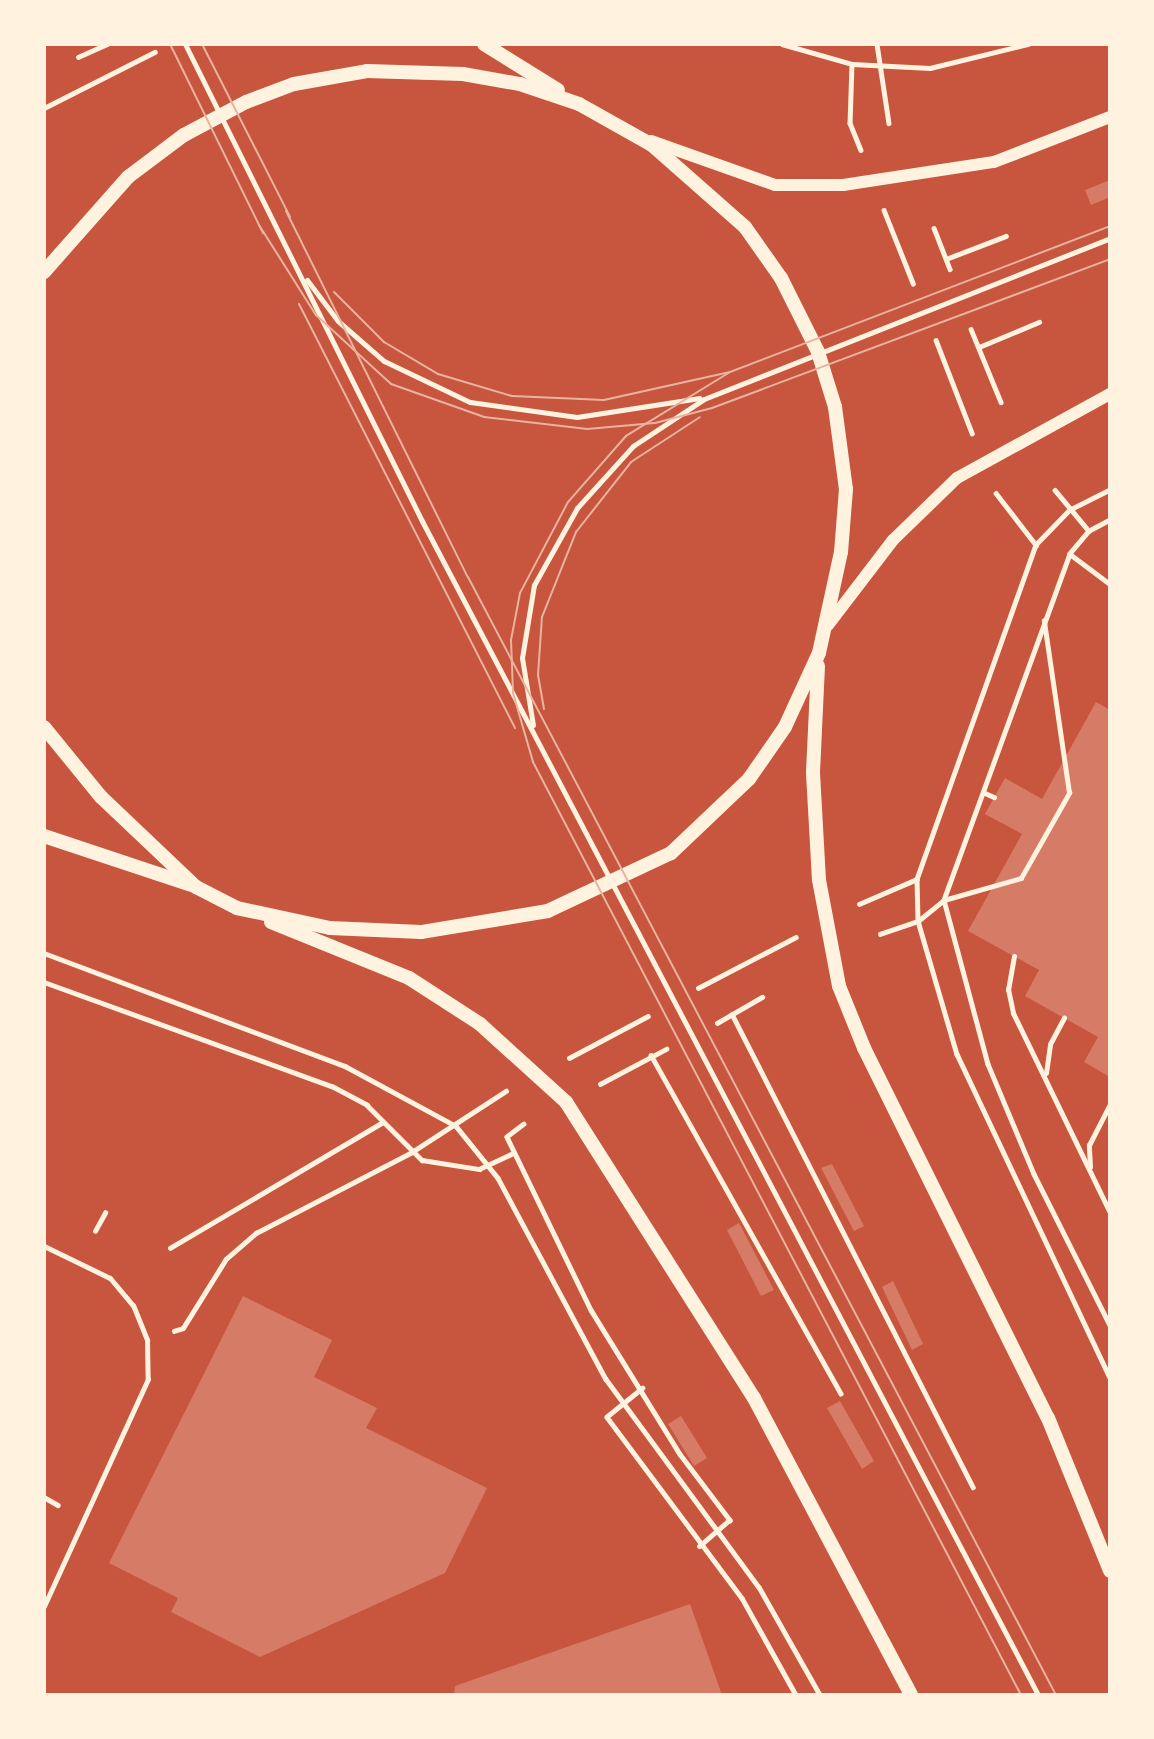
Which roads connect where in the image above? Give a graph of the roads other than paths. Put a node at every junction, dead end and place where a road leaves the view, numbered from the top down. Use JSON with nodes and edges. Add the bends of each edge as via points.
{"nodes":[{"id":1,"x":185,"y":44,"type":"edge"},
{"id":2,"x":484,"y":44,"type":"edge"},
{"id":3,"x":579,"y":104,"type":"junction"},
{"id":4,"x":221,"y":115,"type":"junction"},
{"id":5,"x":1110,"y":117,"type":"edge"},
{"id":6,"x":628,"y":130,"type":"junction"},
{"id":7,"x":272,"y":218,"type":"junction"},
{"id":8,"x":1110,"y":238,"type":"edge"},
{"id":9,"x":44,"y":272,"type":"edge"},
{"id":10,"x":818,"y":354,"type":"junction"},
{"id":11,"x":740,"y":386,"type":"junction"},
{"id":12,"x":1110,"y":394,"type":"edge"},
{"id":13,"x":820,"y":645,"type":"junction"},
{"id":14,"x":44,"y":727,"type":"edge"},
{"id":15,"x":536,"y":737,"type":"junction"},
{"id":16,"x":44,"y":836,"type":"edge"},
{"id":17,"x":614,"y":885,"type":"junction"},
{"id":18,"x":196,"y":887,"type":"junction"},
{"id":19,"x":237,"y":908,"type":"junction"},
{"id":20,"x":1014,"y":956,"type":"dead end"},
{"id":21,"x":1065,"y":1018,"type":"dead end"},
{"id":22,"x":1048,"y":1079,"type":"junction"},
{"id":23,"x":1110,"y":1104,"type":"edge"},
{"id":24,"x":1091,"y":1173,"type":"junction"},
{"id":25,"x":1110,"y":1213,"type":"edge"},
{"id":26,"x":44,"y":1246,"type":"edge"},
{"id":27,"x":1110,"y":1571,"type":"edge"},
{"id":28,"x":44,"y":1606,"type":"edge"},
{"id":29,"x":911,"y":1695,"type":"edge"},
{"id":30,"x":1038,"y":1695,"type":"edge"}],
"edges":[{"from":1,"to":4,"type":"lane"},
{"from":2,"to":3,"type":"main road"},
{"from":3,"to":4,"type":"main road","via":[[463,74],[367,71],[294,84]]},
{"from":3,"to":6,"type":"main road"},
{"from":4,"to":7,"type":"lane"},
{"from":4,"to":9,"type":"main road","via":[[128,177]]},
{"from":5,"to":6,"type":"street","via":[[994,162],[842,185],[746,178]]},
{"from":6,"to":10,"type":"main road","via":[[698,180],[745,227],[795,302]]},
{"from":7,"to":11,"type":"lane","via":[[302,273],[345,328],[407,376],[470,402],[578,417],[668,406]]},
{"from":7,"to":15,"type":"lane"},
{"from":8,"to":10,"type":"lane"},
{"from":10,"to":11,"type":"lane"},
{"from":10,"to":13,"type":"main road","via":[[835,407],[846,489],[841,552]]},
{"from":11,"to":15,"type":"lane","via":[[680,412],[633,446],[598,481],[553,547],[534,585],[524,631],[523,681]]},
{"from":12,"to":13,"type":"street","via":[[957,478],[868,569]]},
{"from":13,"to":17,"type":"main road","via":[[785,727],[731,800],[671,853]]},
{"from":13,"to":27,"type":"main road","via":[[813,773],[819,880],[839,986],[864,1048],[1048,1418]]},
{"from":14,"to":18,"type":"main road","via":[[101,797]]},
{"from":15,"to":17,"type":"lane"},
{"from":16,"to":18,"type":"main road"},
{"from":17,"to":19,"type":"main road","via":[[548,911],[421,932],[330,928]]},
{"from":17,"to":30,"type":"lane"},
{"from":18,"to":19,"type":"main road"},
{"from":19,"to":29,"type":"main road","via":[[409,978],[480,1024],[566,1102],[754,1398]]},
{"from":20,"to":22,"type":"lane","via":[[1008,989],[1013,1013]]},
{"from":21,"to":22,"type":"lane","via":[[1050,1044]]},
{"from":22,"to":24,"type":"lane"},
{"from":23,"to":24,"type":"lane","via":[[1089,1145]]},
{"from":24,"to":25,"type":"lane"},
{"from":26,"to":28,"type":"lane","via":[[110,1278],[133,1306],[146,1340],[148,1379]]}]}
